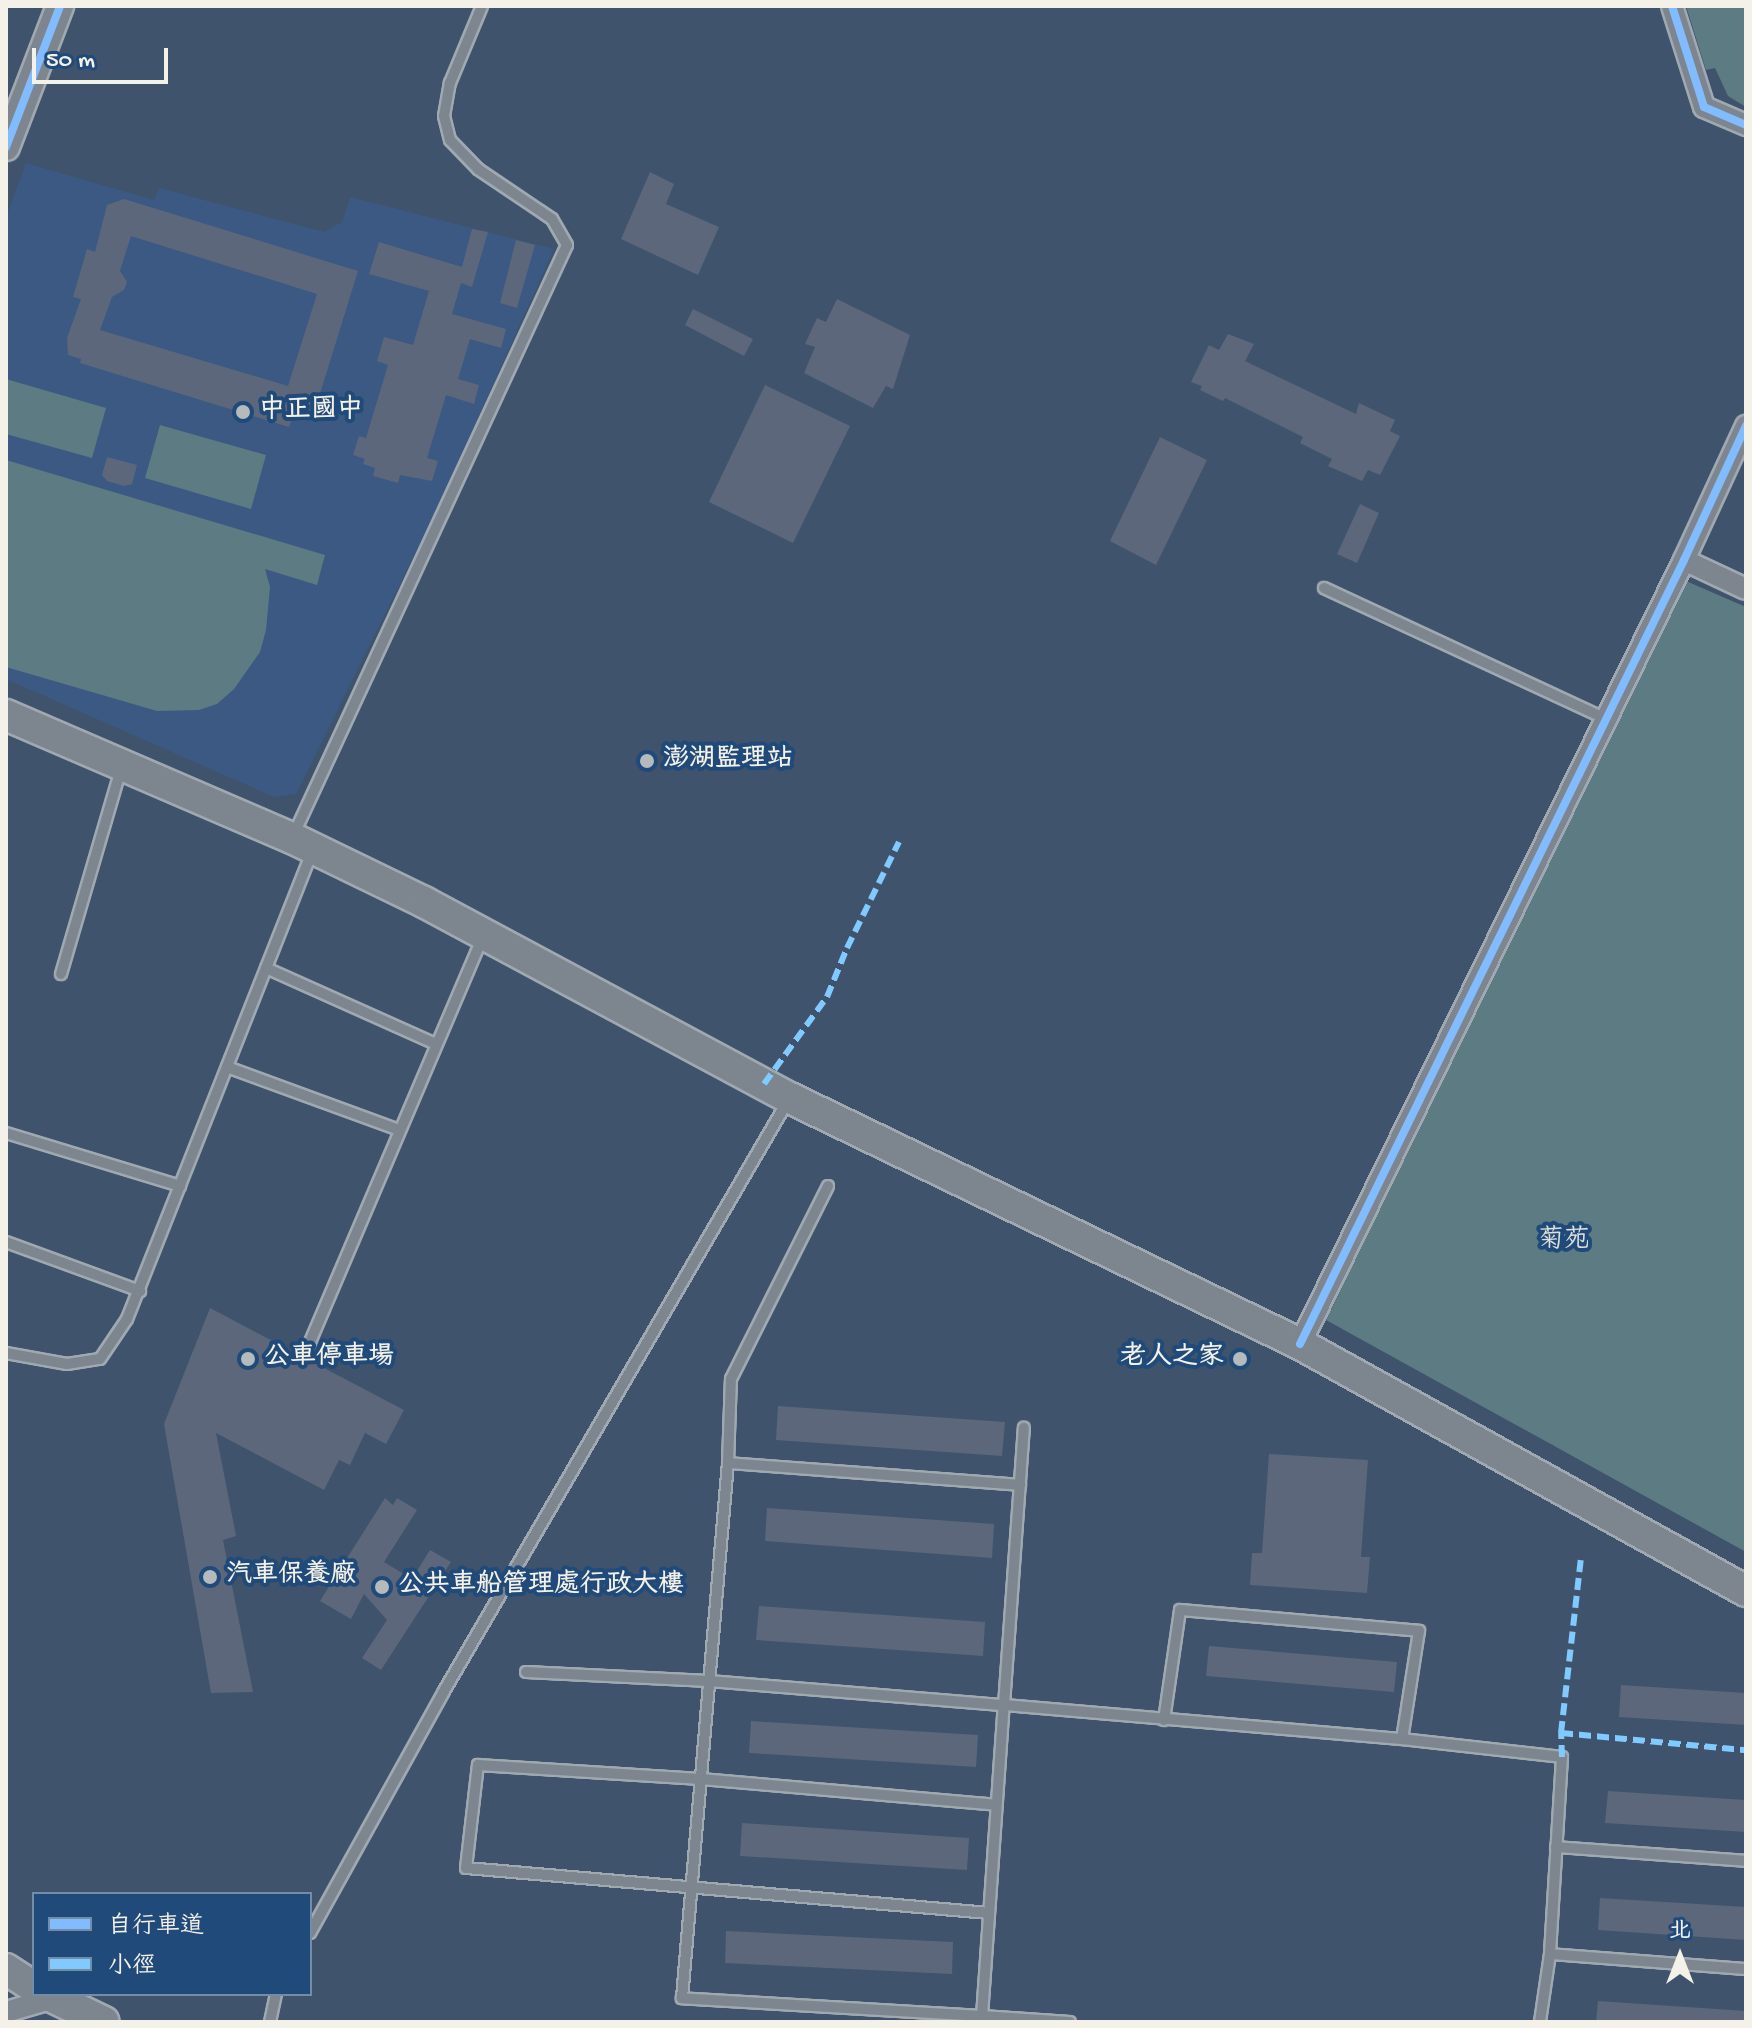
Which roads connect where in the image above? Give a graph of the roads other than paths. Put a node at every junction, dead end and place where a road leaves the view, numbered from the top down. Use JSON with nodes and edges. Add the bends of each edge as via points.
{"nodes":[{"id":1,"x":60,"y":6,"type":"edge"},
{"id":2,"x":482,"y":6,"type":"edge"},
{"id":3,"x":1672,"y":6,"type":"edge"},
{"id":4,"x":1746,"y":125,"type":"edge"},
{"id":5,"x":6,"y":147,"type":"edge"},
{"id":6,"x":1746,"y":426,"type":"edge"},
{"id":7,"x":1684,"y":560,"type":"junction"},
{"id":8,"x":1324,"y":588,"type":"dead end"},
{"id":9,"x":1746,"y":589,"type":"edge"},
{"id":10,"x":6,"y":715,"type":"edge"},
{"id":11,"x":1604,"y":718,"type":"junction"},
{"id":12,"x":122,"y":764,"type":"junction"},
{"id":13,"x":303,"y":843,"type":"junction"},
{"id":14,"x":484,"y":934,"type":"junction"},
{"id":15,"x":266,"y":968,"type":"junction"},
{"id":16,"x":61,"y":974,"type":"dead end"},
{"id":17,"x":436,"y":1044,"type":"junction"},
{"id":18,"x":227,"y":1067,"type":"junction"},
{"id":19,"x":790,"y":1098,"type":"junction"},
{"id":20,"x":399,"y":1130,"type":"junction"},
{"id":21,"x":6,"y":1133,"type":"edge"},
{"id":22,"x":180,"y":1186,"type":"junction"},
{"id":23,"x":828,"y":1186,"type":"dead end"},
{"id":24,"x":6,"y":1242,"type":"edge"},
{"id":25,"x":140,"y":1291,"type":"junction"},
{"id":26,"x":1300,"y":1344,"type":"junction"},
{"id":27,"x":307,"y":1349,"type":"dead end"},
{"id":28,"x":6,"y":1353,"type":"edge"},
{"id":29,"x":1024,"y":1428,"type":"dead end"},
{"id":30,"x":728,"y":1463,"type":"junction"},
{"id":31,"x":1020,"y":1485,"type":"junction"},
{"id":32,"x":1746,"y":1591,"type":"edge"},
{"id":33,"x":526,"y":1672,"type":"dead end"},
{"id":34,"x":709,"y":1681,"type":"junction"},
{"id":35,"x":1004,"y":1705,"type":"junction"},
{"id":36,"x":1164,"y":1720,"type":"junction"},
{"id":37,"x":1402,"y":1739,"type":"junction"},
{"id":38,"x":701,"y":1779,"type":"junction"},
{"id":39,"x":996,"y":1805,"type":"junction"},
{"id":40,"x":1556,"y":1847,"type":"junction"},
{"id":41,"x":1746,"y":1861,"type":"edge"},
{"id":42,"x":691,"y":1889,"type":"junction"},
{"id":43,"x":989,"y":1913,"type":"junction"},
{"id":44,"x":312,"y":1929,"type":"edge"},
{"id":45,"x":1550,"y":1954,"type":"junction"},
{"id":46,"x":6,"y":1969,"type":"edge"},
{"id":47,"x":1746,"y":1969,"type":"edge"},
{"id":48,"x":32,"y":1985,"type":"edge"},
{"id":49,"x":39,"y":1996,"type":"edge"},
{"id":50,"x":51,"y":1996,"type":"edge"},
{"id":51,"x":276,"y":1996,"type":"edge"},
{"id":52,"x":6,"y":2012,"type":"edge"},
{"id":53,"x":982,"y":2016,"type":"junction"},
{"id":54,"x":104,"y":2022,"type":"edge"},
{"id":55,"x":270,"y":2022,"type":"edge"},
{"id":56,"x":1070,"y":2022,"type":"edge"},
{"id":57,"x":1540,"y":2022,"type":"edge"}],
"edges":[{"from":1,"to":5,"type":"street"},
{"from":2,"to":13,"type":"lane","via":[[450,83],[444,116],[450,140],[478,169],[552,219],[567,245]]},
{"from":3,"to":4,"type":"street","via":[[1704,107]]},
{"from":6,"to":7,"type":"street"},
{"from":7,"to":9,"type":"street"},
{"from":7,"to":11,"type":"street"},
{"from":8,"to":11,"type":"lane"},
{"from":10,"to":12,"type":"main road"},
{"from":11,"to":26,"type":"street"},
{"from":12,"to":13,"type":"main road"},
{"from":12,"to":16,"type":"lane"},
{"from":13,"to":14,"type":"main road"},
{"from":13,"to":15,"type":"lane"},
{"from":14,"to":17,"type":"lane"},
{"from":14,"to":19,"type":"main road"},
{"from":15,"to":17,"type":"lane"},
{"from":15,"to":18,"type":"lane"},
{"from":17,"to":20,"type":"lane"},
{"from":18,"to":20,"type":"lane"},
{"from":18,"to":22,"type":"lane"},
{"from":19,"to":26,"type":"main road"},
{"from":19,"to":44,"type":"lane","via":[[444,1691]]},
{"from":20,"to":27,"type":"lane"},
{"from":21,"to":22,"type":"lane"},
{"from":22,"to":25,"type":"lane"},
{"from":23,"to":30,"type":"lane","via":[[731,1379]]},
{"from":24,"to":25,"type":"lane"},
{"from":25,"to":28,"type":"lane","via":[[100,1359],[67,1364]]},
{"from":26,"to":32,"type":"main road"},
{"from":29,"to":31,"type":"lane"},
{"from":30,"to":31,"type":"lane"},
{"from":30,"to":34,"type":"lane"},
{"from":31,"to":35,"type":"lane"},
{"from":33,"to":34,"type":"lane"},
{"from":34,"to":35,"type":"lane"},
{"from":34,"to":38,"type":"lane"},
{"from":35,"to":36,"type":"lane"},
{"from":35,"to":39,"type":"lane"},
{"from":36,"to":37,"type":"lane"},
{"from":36,"to":37,"type":"lane","via":[[1180,1610],[1419,1631]]},
{"from":37,"to":40,"type":"lane","via":[[1562,1757]]},
{"from":38,"to":39,"type":"lane"},
{"from":38,"to":42,"type":"lane"},
{"from":38,"to":42,"type":"lane","via":[[478,1765],[466,1868]]},
{"from":39,"to":43,"type":"lane"},
{"from":40,"to":41,"type":"lane"},
{"from":40,"to":45,"type":"lane"},
{"from":42,"to":43,"type":"lane"},
{"from":42,"to":53,"type":"lane","via":[[682,1998]]},
{"from":43,"to":53,"type":"lane"},
{"from":45,"to":47,"type":"lane"},
{"from":45,"to":57,"type":"lane"},
{"from":46,"to":48,"type":"main road"},
{"from":49,"to":52,"type":"street"},
{"from":50,"to":54,"type":"main road"},
{"from":51,"to":55,"type":"lane"},
{"from":53,"to":56,"type":"lane"}]}
